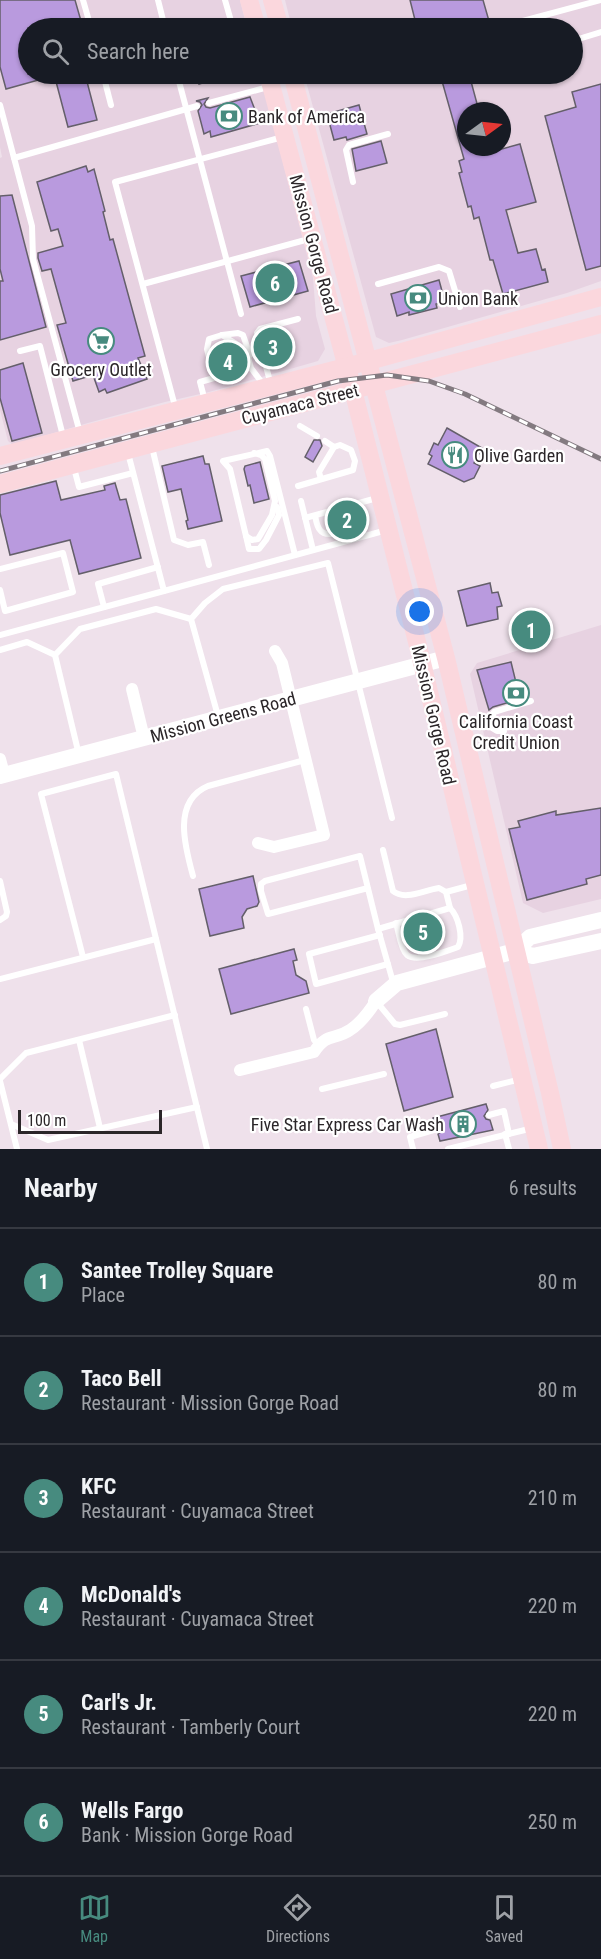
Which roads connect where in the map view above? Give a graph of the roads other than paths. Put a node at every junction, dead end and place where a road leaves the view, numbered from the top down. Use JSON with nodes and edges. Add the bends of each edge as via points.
{"nodes":[{"id":1,"x":83,"y":0,"type":"edge"},
{"id":2,"x":158,"y":0,"type":"edge"},
{"id":3,"x":225,"y":0,"type":"edge"},
{"id":4,"x":272,"y":0,"type":"edge"},
{"id":5,"x":601,"y":0,"type":"edge"},
{"id":6,"x":250,"y":2,"type":"edge"},
{"id":7,"x":88,"y":18,"type":"edge"},
{"id":8,"x":162,"y":18,"type":"edge"},
{"id":9,"x":230,"y":18,"type":"edge"},
{"id":10,"x":256,"y":18,"type":"edge"},
{"id":11,"x":277,"y":18,"type":"edge"},
{"id":12,"x":534,"y":18,"type":"edge"},
{"id":13,"x":601,"y":32,"type":"edge"},
{"id":14,"x":583,"y":38,"type":"edge"},
{"id":15,"x":106,"y":84,"type":"edge"},
{"id":16,"x":180,"y":84,"type":"edge"},
{"id":17,"x":258,"y":84,"type":"edge"},
{"id":18,"x":274,"y":84,"type":"edge"},
{"id":19,"x":294,"y":84,"type":"edge"},
{"id":20,"x":209,"y":103,"type":"dead end"},
{"id":21,"x":0,"y":105,"type":"edge"},
{"id":22,"x":111,"y":105,"type":"dead end"},
{"id":23,"x":197,"y":106,"type":"dead end"},
{"id":24,"x":186,"y":109,"type":"junction"},
{"id":25,"x":388,"y":134,"type":"dead end"},
{"id":26,"x":285,"y":137,"type":"junction"},
{"id":27,"x":14,"y":158,"type":"junction"},
{"id":28,"x":200,"y":159,"type":"junction"},
{"id":29,"x":353,"y":182,"type":"dead end"},
{"id":30,"x":312,"y":238,"type":"junction"},
{"id":31,"x":227,"y":261,"type":"junction"},
{"id":32,"x":142,"y":284,"type":"junction"},
{"id":33,"x":378,"y":284,"type":"dead end"},
{"id":34,"x":601,"y":297,"type":"edge"},
{"id":35,"x":460,"y":307,"type":"dead end"},
{"id":36,"x":242,"y":314,"type":"dead end"},
{"id":37,"x":298,"y":319,"type":"dead end"},
{"id":38,"x":601,"y":324,"type":"edge"},
{"id":39,"x":222,"y":335,"type":"junction"},
{"id":40,"x":20,"y":351,"type":"dead end"},
{"id":41,"x":369,"y":361,"type":"junction"},
{"id":42,"x":347,"y":366,"type":"junction"},
{"id":43,"x":255,"y":373,"type":"junction"},
{"id":44,"x":266,"y":383,"type":"junction"},
{"id":45,"x":375,"y":384,"type":"junction"},
{"id":46,"x":353,"y":390,"type":"junction"},
{"id":47,"x":206,"y":403,"type":"junction"},
{"id":48,"x":176,"y":411,"type":"junction"},
{"id":49,"x":300,"y":426,"type":"dead end"},
{"id":50,"x":317,"y":436,"type":"dead end"},
{"id":51,"x":72,"y":438,"type":"junction"},
{"id":52,"x":325,"y":441,"type":"dead end"},
{"id":53,"x":151,"y":443,"type":"junction"},
{"id":54,"x":334,"y":447,"type":"junction"},
{"id":55,"x":127,"y":449,"type":"junction"},
{"id":56,"x":254,"y":453,"type":"junction"},
{"id":57,"x":2,"y":454,"type":"edge"},
{"id":58,"x":73,"y":464,"type":"junction"},
{"id":59,"x":133,"y":473,"type":"junction"},
{"id":60,"x":321,"y":479,"type":"junction"},
{"id":61,"x":0,"y":484,"type":"edge"},
{"id":62,"x":298,"y":486,"type":"dead end"},
{"id":63,"x":380,"y":497,"type":"junction"},
{"id":64,"x":275,"y":501,"type":"junction"},
{"id":65,"x":301,"y":501,"type":"dead end"},
{"id":66,"x":315,"y":516,"type":"junction"},
{"id":67,"x":305,"y":518,"type":"junction"},
{"id":68,"x":388,"y":529,"type":"junction"},
{"id":69,"x":246,"y":536,"type":"junction"},
{"id":70,"x":364,"y":536,"type":"junction"},
{"id":71,"x":314,"y":550,"type":"junction"},
{"id":72,"x":295,"y":555,"type":"junction"},
{"id":73,"x":209,"y":565,"type":"dead end"},
{"id":74,"x":158,"y":567,"type":"junction"},
{"id":75,"x":0,"y":569,"type":"edge"},
{"id":76,"x":0,"y":590,"type":"edge"},
{"id":77,"x":164,"y":591,"type":"junction"},
{"id":78,"x":104,"y":607,"type":"junction"},
{"id":79,"x":191,"y":620,"type":"junction"},
{"id":80,"x":0,"y":635,"type":"edge"},
{"id":81,"x":0,"y":650,"type":"edge"},
{"id":82,"x":274,"y":651,"type":"dead end"},
{"id":83,"x":55,"y":655,"type":"junction"},
{"id":84,"x":446,"y":658,"type":"junction"},
{"id":85,"x":422,"y":664,"type":"junction"},
{"id":86,"x":358,"y":681,"type":"junction"},
{"id":87,"x":132,"y":690,"type":"dead end"},
{"id":88,"x":291,"y":699,"type":"junction"},
{"id":89,"x":531,"y":701,"type":"dead end"},
{"id":90,"x":218,"y":718,"type":"junction"},
{"id":91,"x":504,"y":731,"type":"dead end"},
{"id":92,"x":144,"y":738,"type":"junction"},
{"id":93,"x":79,"y":755,"type":"junction"},
{"id":94,"x":306,"y":760,"type":"junction"},
{"id":95,"x":1,"y":770,"type":"edge"},
{"id":96,"x":392,"y":818,"type":"dead end"},
{"id":97,"x":258,"y":843,"type":"dead end"},
{"id":98,"x":383,"y":850,"type":"dead end"},
{"id":99,"x":193,"y":876,"type":"dead end"},
{"id":100,"x":0,"y":880,"type":"edge"},
{"id":101,"x":475,"y":884,"type":"junction"},
{"id":102,"x":368,"y":888,"type":"junction"},
{"id":103,"x":446,"y":892,"type":"junction"},
{"id":104,"x":450,"y":908,"type":"junction"},
{"id":105,"x":0,"y":920,"type":"edge"},
{"id":106,"x":601,"y":920,"type":"edge"},
{"id":107,"x":396,"y":923,"type":"junction"},
{"id":108,"x":379,"y":932,"type":"junction"},
{"id":109,"x":156,"y":939,"type":"junction"},
{"id":110,"x":601,"y":941,"type":"edge"},
{"id":111,"x":515,"y":951,"type":"junction"},
{"id":112,"x":83,"y":957,"type":"junction"},
{"id":113,"x":492,"y":957,"type":"junction"},
{"id":114,"x":388,"y":964,"type":"junction"},
{"id":115,"x":0,"y":979,"type":"edge"},
{"id":116,"x":394,"y":986,"type":"junction"},
{"id":117,"x":376,"y":1001,"type":"junction"},
{"id":118,"x":306,"y":1010,"type":"dead end"},
{"id":119,"x":445,"y":1014,"type":"dead end"},
{"id":120,"x":175,"y":1015,"type":"junction"},
{"id":121,"x":79,"y":1040,"type":"junction"},
{"id":122,"x":318,"y":1045,"type":"junction"},
{"id":123,"x":240,"y":1070,"type":"dead end"},
{"id":124,"x":384,"y":1074,"type":"dead end"},
{"id":125,"x":522,"y":1079,"type":"junction"},
{"id":126,"x":0,"y":1080,"type":"edge"},
{"id":127,"x":493,"y":1086,"type":"dead end"},
{"id":128,"x":322,"y":1089,"type":"dead end"},
{"id":129,"x":2,"y":1103,"type":"edge"},
{"id":130,"x":197,"y":1107,"type":"junction"},
{"id":131,"x":489,"y":1115,"type":"dead end"},
{"id":132,"x":11,"y":1124,"type":"junction"},
{"id":133,"x":100,"y":1128,"type":"junction"},
{"id":134,"x":533,"y":1128,"type":"junction"},
{"id":135,"x":436,"y":1129,"type":"dead end"},
{"id":136,"x":507,"y":1134,"type":"junction"},
{"id":137,"x":461,"y":1148,"type":"edge"},
{"id":138,"x":17,"y":1149,"type":"edge"},
{"id":139,"x":207,"y":1149,"type":"edge"},
{"id":140,"x":413,"y":1149,"type":"edge"},
{"id":141,"x":448,"y":1149,"type":"edge"},
{"id":142,"x":509,"y":1149,"type":"edge"},
{"id":143,"x":539,"y":1149,"type":"edge"},
{"id":144,"x":562,"y":1149,"type":"edge"}],
"edges":[{"from":1,"to":7,"type":"lane"},
{"from":2,"to":8,"type":"lane"},
{"from":3,"to":9,"type":"lane"},
{"from":4,"to":11,"type":"main road"},
{"from":5,"to":12,"type":"lane"},
{"from":6,"to":10,"type":"main road"},
{"from":13,"to":14,"type":"lane"},
{"from":15,"to":22,"type":"lane"},
{"from":16,"to":24,"type":"lane"},
{"from":17,"to":20,"type":"lane"},
{"from":18,"to":26,"type":"main road","name":"Mission Gorge Road"},
{"from":19,"to":41,"type":"main road","name":"Mission Gorge Road"},
{"from":21,"to":27,"type":"lane"},
{"from":23,"to":24,"type":"lane"},
{"from":24,"to":27,"type":"lane"},
{"from":24,"to":28,"type":"lane"},
{"from":25,"to":29,"type":"lane","via":[[349,145],[346,150]]},
{"from":26,"to":28,"type":"lane"},
{"from":26,"to":30,"type":"main road","name":"Mission Gorge Road"},
{"from":27,"to":51,"type":"lane","via":[[32,226],[33,259]]},
{"from":28,"to":31,"type":"lane"},
{"from":28,"to":32,"type":"lane","via":[[115,182]]},
{"from":30,"to":31,"type":"lane"},
{"from":30,"to":42,"type":"main road","name":"Mission Gorge Road"},
{"from":31,"to":32,"type":"lane"},
{"from":31,"to":36,"type":"lane"},
{"from":32,"to":48,"type":"lane"},
{"from":33,"to":35,"type":"lane","via":[[439,267],[449,272]]},
{"from":34,"to":41,"type":"main road","name":"Cuyamaca Street"},
{"from":37,"to":44,"type":"lane","via":[[257,333]]},
{"from":38,"to":45,"type":"main road","name":"Cuyamaca Street"},
{"from":39,"to":43,"type":"lane","via":[[246,350]]},
{"from":39,"to":43,"type":"lane","via":[[243,336]]},
{"from":39,"to":47,"type":"lane","via":[[209,339],[207,350],[214,378],[200,382]]},
{"from":40,"to":51,"type":"lane","via":[[40,346]]},
{"from":41,"to":42,"type":"main road","name":"Cuyamaca Street"},
{"from":41,"to":45,"type":"main road","name":"Mission Gorge Road"},
{"from":42,"to":44,"type":"main road","name":"Cuyamaca Street"},
{"from":42,"to":46,"type":"main road","name":"Mission Gorge Road"},
{"from":43,"to":44,"type":"lane"},
{"from":44,"to":47,"type":"main road","name":"Cuyamaca Street"},
{"from":45,"to":46,"type":"main road","name":"Cuyamaca Street"},
{"from":45,"to":84,"type":"main road","name":"Mission Gorge Road"},
{"from":46,"to":53,"type":"main road","name":"Cuyamaca Street"},
{"from":46,"to":63,"type":"main road","name":"Mission Gorge Road"},
{"from":47,"to":48,"type":"main road","name":"Cuyamaca Street"},
{"from":48,"to":51,"type":"main road","name":"Cuyamaca Street"},
{"from":49,"to":50,"type":"lane"},
{"from":51,"to":57,"type":"main road","name":"Cuyamaca Street"},
{"from":52,"to":54,"type":"lane"},
{"from":53,"to":55,"type":"main road","name":"Cuyamaca Street"},
{"from":53,"to":73,"type":"lane","via":[[174,540],[189,545],[203,542]]},
{"from":54,"to":60,"type":"lane","via":[[319,472]]},
{"from":54,"to":60,"type":"lane","via":[[340,445],[351,450],[353,470]]},
{"from":55,"to":58,"type":"main road","name":"Cuyamaca Street"},
{"from":55,"to":59,"type":"lane"},
{"from":56,"to":64,"type":"lane","via":[[265,459]]},
{"from":56,"to":69,"type":"lane","via":[[223,461],[230,469]]},
{"from":56,"to":72,"type":"lane","via":[[267,451],[270,456]]},
{"from":58,"to":59,"type":"lane","via":[[79,487]]},
{"from":58,"to":61,"type":"main road","name":"Cuyamaca Street"},
{"from":59,"to":74,"type":"lane"},
{"from":60,"to":62,"type":"lane"},
{"from":63,"to":66,"type":"lane"},
{"from":63,"to":68,"type":"main road","name":"Mission Gorge Road"},
{"from":64,"to":69,"type":"lane","via":[[258,539]]},
{"from":64,"to":69,"type":"lane","via":[[279,515],[260,549],[249,549]]},
{"from":65,"to":67,"type":"lane"},
{"from":66,"to":67,"type":"lane"},
{"from":66,"to":70,"type":"lane","via":[[322,533],[330,535],[358,526]]},
{"from":67,"to":71,"type":"lane"},
{"from":68,"to":70,"type":"lane"},
{"from":68,"to":85,"type":"main road","name":"Mission Gorge Road"},
{"from":70,"to":71,"type":"lane"},
{"from":71,"to":72,"type":"lane"},
{"from":72,"to":77,"type":"lane"},
{"from":74,"to":77,"type":"lane"},
{"from":74,"to":78,"type":"lane","via":[[98,584]]},
{"from":75,"to":76,"type":"lane","via":[[63,553],[73,592],[5,610]]},
{"from":77,"to":78,"type":"lane"},
{"from":78,"to":80,"type":"lane"},
{"from":79,"to":83,"type":"lane","via":[[156,609],[80,628]]},
{"from":79,"to":86,"type":"lane","via":[[223,589],[328,563]]},
{"from":79,"to":90,"type":"lane"},
{"from":81,"to":83,"type":"lane","via":[[27,642]]},
{"from":82,"to":88,"type":"street","via":[[282,663]]},
{"from":83,"to":93,"type":"lane"},
{"from":84,"to":85,"type":"street","name":"Mission Greens Road"},
{"from":84,"to":111,"type":"main road","name":"Mission Gorge Road"},
{"from":85,"to":86,"type":"street","name":"Mission Greens Road"},
{"from":85,"to":101,"type":"main road","name":"Mission Gorge Road"},
{"from":86,"to":88,"type":"street","name":"Mission Greens Road"},
{"from":86,"to":96,"type":"lane"},
{"from":87,"to":92,"type":"street"},
{"from":88,"to":90,"type":"street","name":"Mission Greens Road"},
{"from":88,"to":94,"type":"street"},
{"from":89,"to":91,"type":"lane","via":[[494,712],[492,728]]},
{"from":90,"to":92,"type":"street","name":"Mission Greens Road"},
{"from":92,"to":93,"type":"street","name":"Mission Greens Road"},
{"from":93,"to":95,"type":"street","name":"Mission Greens Road"},
{"from":94,"to":97,"type":"street","via":[[324,835],[274,847]]},
{"from":94,"to":99,"type":"lane","via":[[208,786],[195,794],[185,815],[183,833]]},
{"from":98,"to":103,"type":"lane","via":[[397,894],[439,888]]},
{"from":100,"to":105,"type":"lane","via":[[8,912]]},
{"from":101,"to":103,"type":"lane"},
{"from":101,"to":113,"type":"main road","name":"Mission Gorge Road"},
{"from":102,"to":102,"type":"lane","via":[[360,856],[261,884],[268,914]]},
{"from":102,"to":108,"type":"lane"},
{"from":103,"to":104,"type":"lane"},
{"from":104,"to":107,"type":"lane"},
{"from":104,"to":107,"type":"lane","via":[[461,938],[458,947],[422,958],[408,955]]},
{"from":106,"to":111,"type":"street","via":[[530,937]]},
{"from":107,"to":108,"type":"lane"},
{"from":108,"to":114,"type":"lane"},
{"from":108,"to":114,"type":"lane","via":[[309,954],[316,984]]},
{"from":109,"to":112,"type":"lane"},
{"from":109,"to":112,"type":"lane","via":[[116,774],[41,794]]},
{"from":109,"to":120,"type":"lane"},
{"from":110,"to":111,"type":"street","via":[[533,956]]},
{"from":111,"to":113,"type":"street"},
{"from":111,"to":144,"type":"main road","name":"Mission Gorge Road"},
{"from":112,"to":115,"type":"lane"},
{"from":113,"to":116,"type":"street"},
{"from":113,"to":125,"type":"main road","name":"Mission Gorge Road"},
{"from":114,"to":116,"type":"lane"},
{"from":116,"to":117,"type":"street"},
{"from":117,"to":119,"type":"lane","via":[[400,1025]]},
{"from":117,"to":122,"type":"street","via":[[349,1031]]},
{"from":118,"to":122,"type":"lane"},
{"from":120,"to":121,"type":"lane"},
{"from":120,"to":130,"type":"lane"},
{"from":121,"to":126,"type":"lane","via":[[26,1053]]},
{"from":121,"to":133,"type":"lane"},
{"from":122,"to":123,"type":"street","via":[[314,1052]]},
{"from":124,"to":128,"type":"lane"},
{"from":125,"to":127,"type":"lane"},
{"from":125,"to":134,"type":"main road","name":"Mission Gorge Road"},
{"from":126,"to":129,"type":"lane"},
{"from":129,"to":132,"type":"lane"},
{"from":130,"to":133,"type":"lane"},
{"from":130,"to":139,"type":"lane"},
{"from":131,"to":136,"type":"lane","via":[[504,1111]]},
{"from":132,"to":133,"type":"lane","via":[[48,1140]]},
{"from":132,"to":138,"type":"lane"},
{"from":134,"to":136,"type":"lane"},
{"from":134,"to":143,"type":"main road","name":"Mission Gorge Road"},
{"from":135,"to":140,"type":"lane","via":[[410,1137]]},
{"from":136,"to":137,"type":"lane"},
{"from":136,"to":142,"type":"lane"},
{"from":137,"to":141,"type":"lane"}]}
